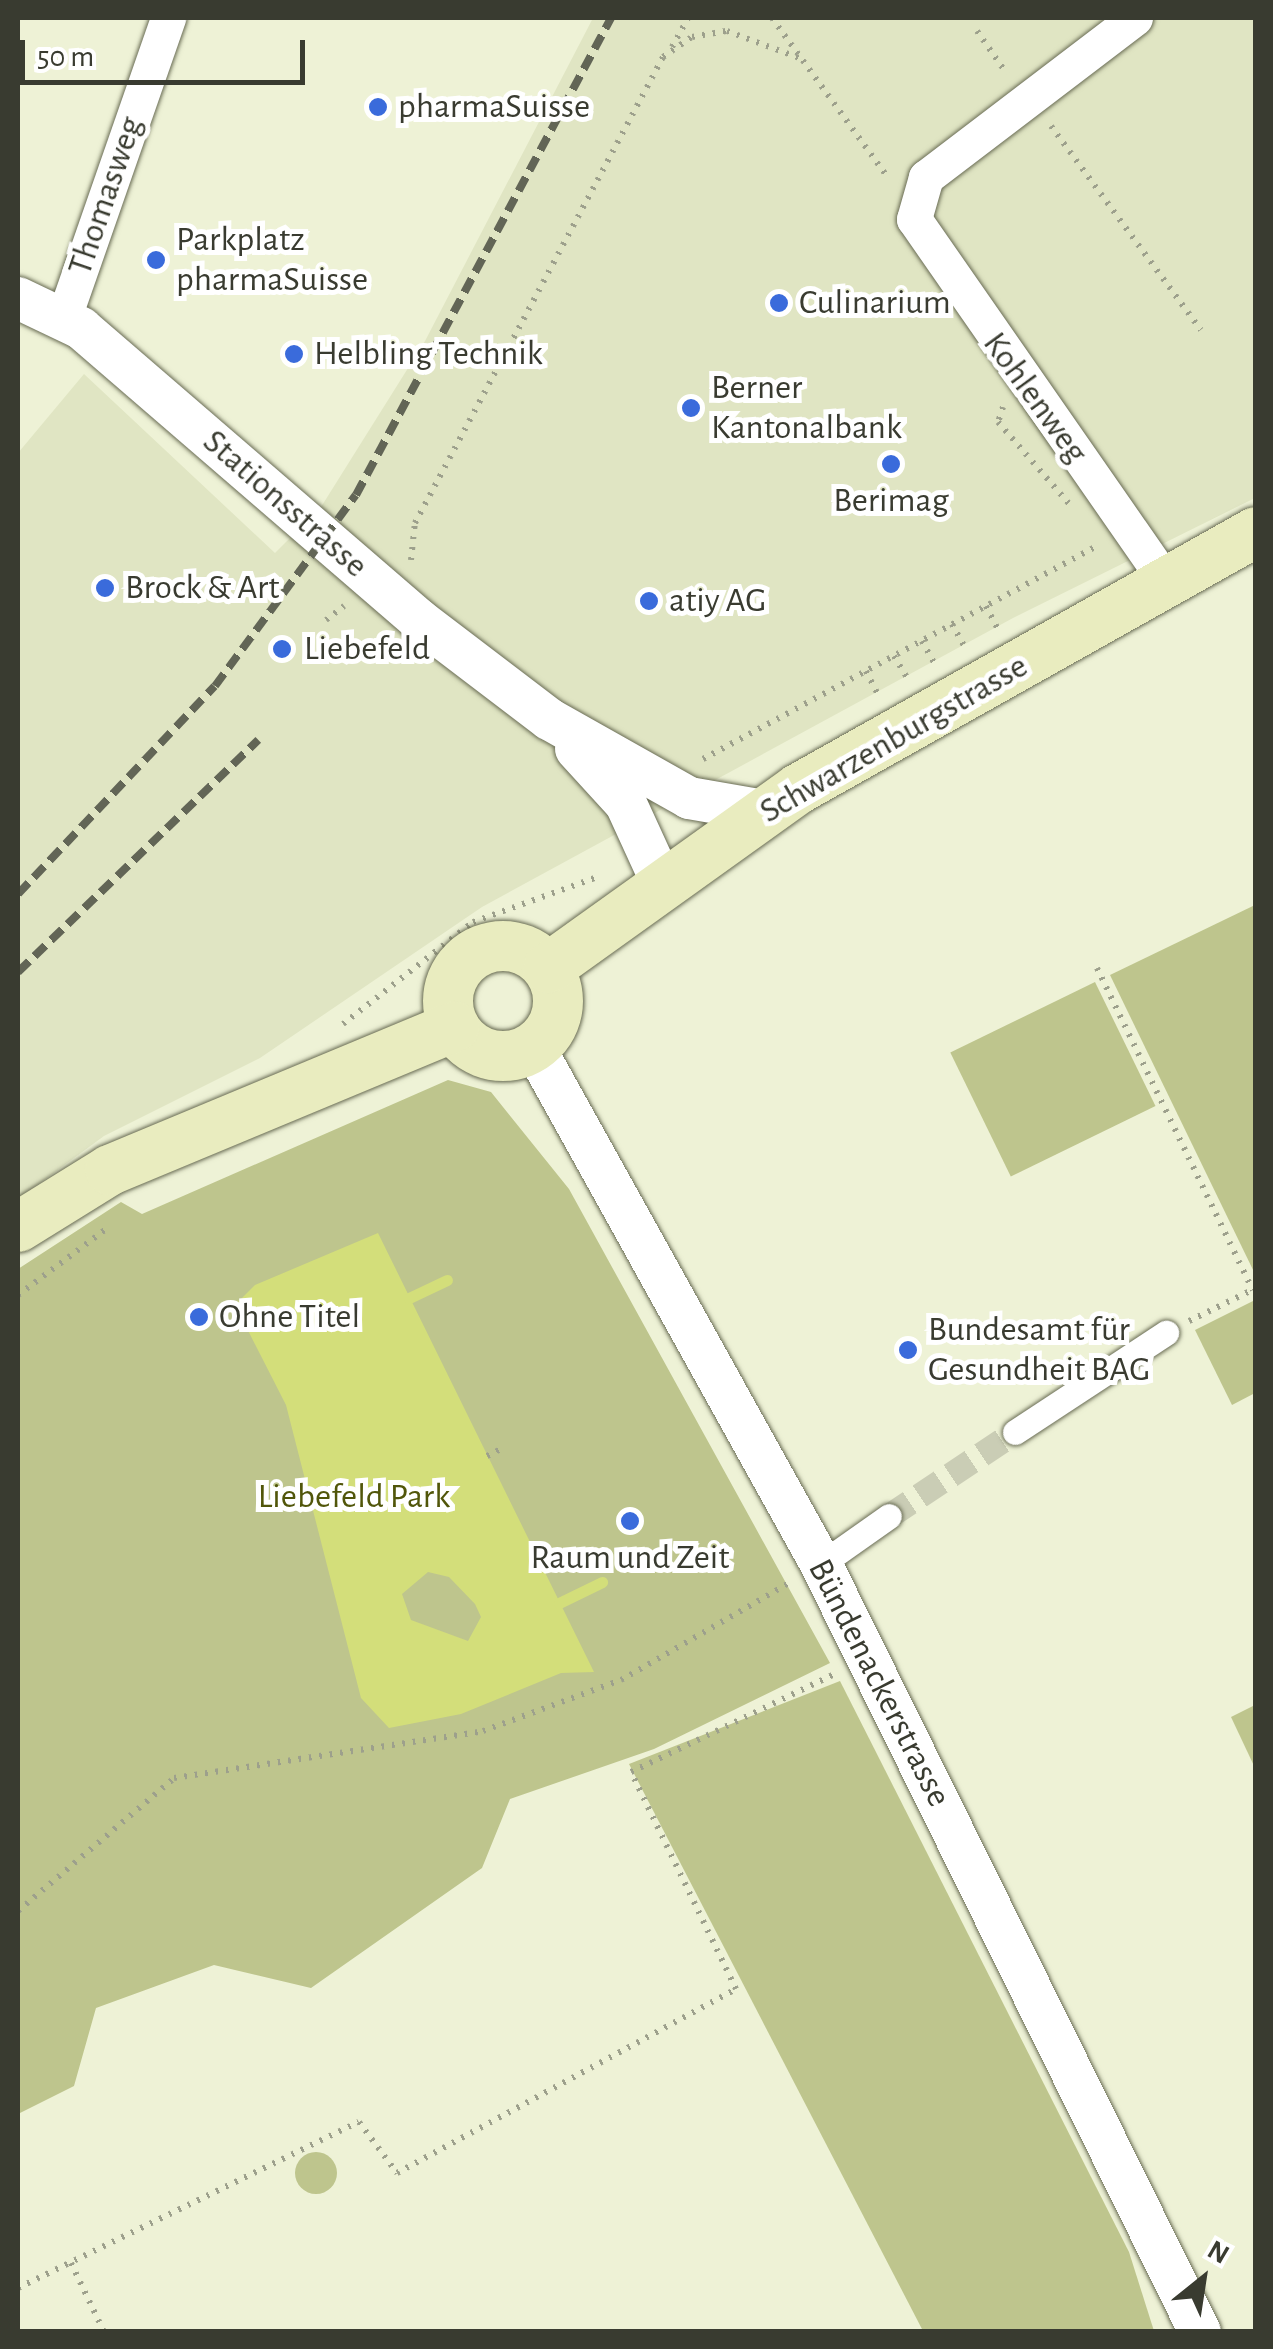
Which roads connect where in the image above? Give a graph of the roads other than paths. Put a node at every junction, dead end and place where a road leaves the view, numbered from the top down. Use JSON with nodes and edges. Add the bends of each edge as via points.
{"nodes":[{"id":1,"x":168,"y":18,"type":"edge"},
{"id":2,"x":1136,"y":18,"type":"edge"},
{"id":3,"x":18,"y":298,"type":"edge"},
{"id":4,"x":64,"y":317,"type":"junction"},
{"id":5,"x":1256,"y":532,"type":"edge"},
{"id":6,"x":1166,"y":582,"type":"junction"},
{"id":7,"x":549,"y":719,"type":"junction"},
{"id":8,"x":764,"y":810,"type":"junction"},
{"id":9,"x":663,"y":885,"type":"junction"},
{"id":10,"x":548,"y":968,"type":"junction"},
{"id":11,"x":454,"y":1027,"type":"junction"},
{"id":12,"x":534,"y":1047,"type":"junction"},
{"id":13,"x":18,"y":1227,"type":"edge"},
{"id":14,"x":1166,"y":1333,"type":"road end"},
{"id":15,"x":1015,"y":1432,"type":"tunnel mouth"},
{"id":16,"x":889,"y":1516,"type":"tunnel mouth"},
{"id":17,"x":820,"y":1564,"type":"junction"},
{"id":18,"x":1200,"y":2332,"type":"edge"}],
"edges":[{"from":1,"to":4,"type":"street","name":"Thomasweg"},
{"from":2,"to":6,"type":"street","name":"Kohlenweg","via":[[937,168],[915,197],[926,247]]},
{"from":3,"to":4,"type":"street","name":"Stationsstrasse"},
{"from":4,"to":7,"type":"street","name":"Stationsstrasse","via":[[386,592]]},
{"from":5,"to":6,"type":"main road","name":"Schwarzenburgstrasse"},
{"from":6,"to":8,"type":"main road","name":"Schwarzenburgstrasse"},
{"from":7,"to":8,"type":"street","name":"Stationsstrasse","via":[[690,798]]},
{"from":7,"to":9,"type":"street","name":"Stationsstrasse","via":[[626,804]]},
{"from":8,"to":9,"type":"main road","name":"Schwarzenburgstrasse"},
{"from":9,"to":10,"type":"main road","name":"Schwarzenburgstrasse"},
{"from":10,"to":11,"type":"main road","via":[[518,947],[481,949],[454,974]]},
{"from":10,"to":12,"type":"main road","via":[[556,1019]]},
{"from":11,"to":12,"type":"main road","via":[[498,1056]]},
{"from":11,"to":13,"type":"main road","via":[[110,1170]]},
{"from":12,"to":17,"type":"street","name":"Bündenackerstrasse"},
{"from":14,"to":15,"type":"street"},
{"from":16,"to":17,"type":"street"},
{"from":17,"to":18,"type":"street","name":"Bündenackerstrasse"}]}
